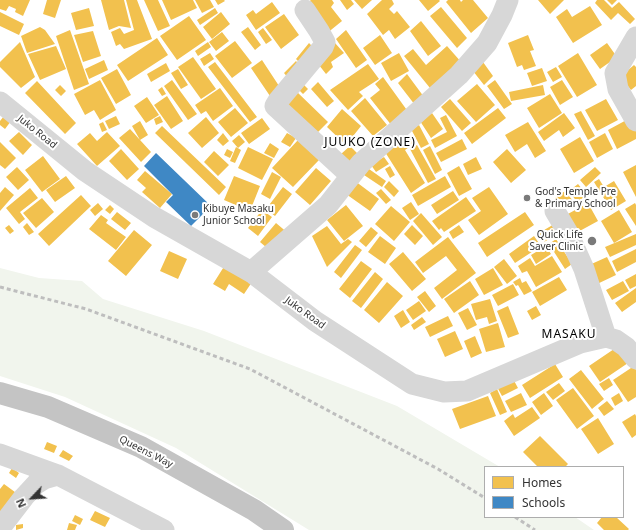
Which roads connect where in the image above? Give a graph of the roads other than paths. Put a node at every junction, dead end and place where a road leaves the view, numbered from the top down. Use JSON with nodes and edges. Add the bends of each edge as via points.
{"nodes":[{"id":1,"x":508,"y":0,"type":"edge"},
{"id":2,"x":305,"y":10,"type":"dead end"},
{"id":3,"x":636,"y":37,"type":"edge"},
{"id":4,"x":0,"y":102,"type":"edge"},
{"id":5,"x":636,"y":121,"type":"edge"},
{"id":6,"x":351,"y":176,"type":"junction"},
{"id":7,"x":555,"y":211,"type":"dead end"},
{"id":8,"x":251,"y":272,"type":"junction"},
{"id":9,"x":606,"y":337,"type":"junction"},
{"id":10,"x":636,"y":359,"type":"edge"},
{"id":11,"x":0,"y":393,"type":"edge"},
{"id":12,"x":0,"y":454,"type":"edge"},
{"id":13,"x":58,"y":475,"type":"junction"},
{"id":14,"x":1,"y":527,"type":"dead end"},
{"id":15,"x":164,"y":530,"type":"edge"},
{"id":16,"x":283,"y":530,"type":"edge"}],
"edges":[{"from":1,"to":6,"type":"street","via":[[487,43],[459,75]]},
{"from":2,"to":6,"type":"street","via":[[319,30],[324,42],[323,47],[275,106]]},
{"from":3,"to":5,"type":"street","via":[[615,73],[618,89]]},
{"from":4,"to":8,"type":"street","name":"Juko Road","via":[[85,172],[154,217]]},
{"from":6,"to":8,"type":"street","via":[[328,205]]},
{"from":7,"to":9,"type":"street","via":[[584,269]]},
{"from":8,"to":9,"type":"street","name":"Juko Road","via":[[315,321],[412,384],[444,392],[467,390],[580,343]]},
{"from":9,"to":10,"type":"street","via":[[626,347]]},
{"from":11,"to":16,"type":"highway","name":"Queens Way","via":[[48,407],[141,447],[254,510]]},
{"from":12,"to":13,"type":"street"},
{"from":13,"to":14,"type":"street","via":[[36,484]]},
{"from":13,"to":15,"type":"street"}]}
